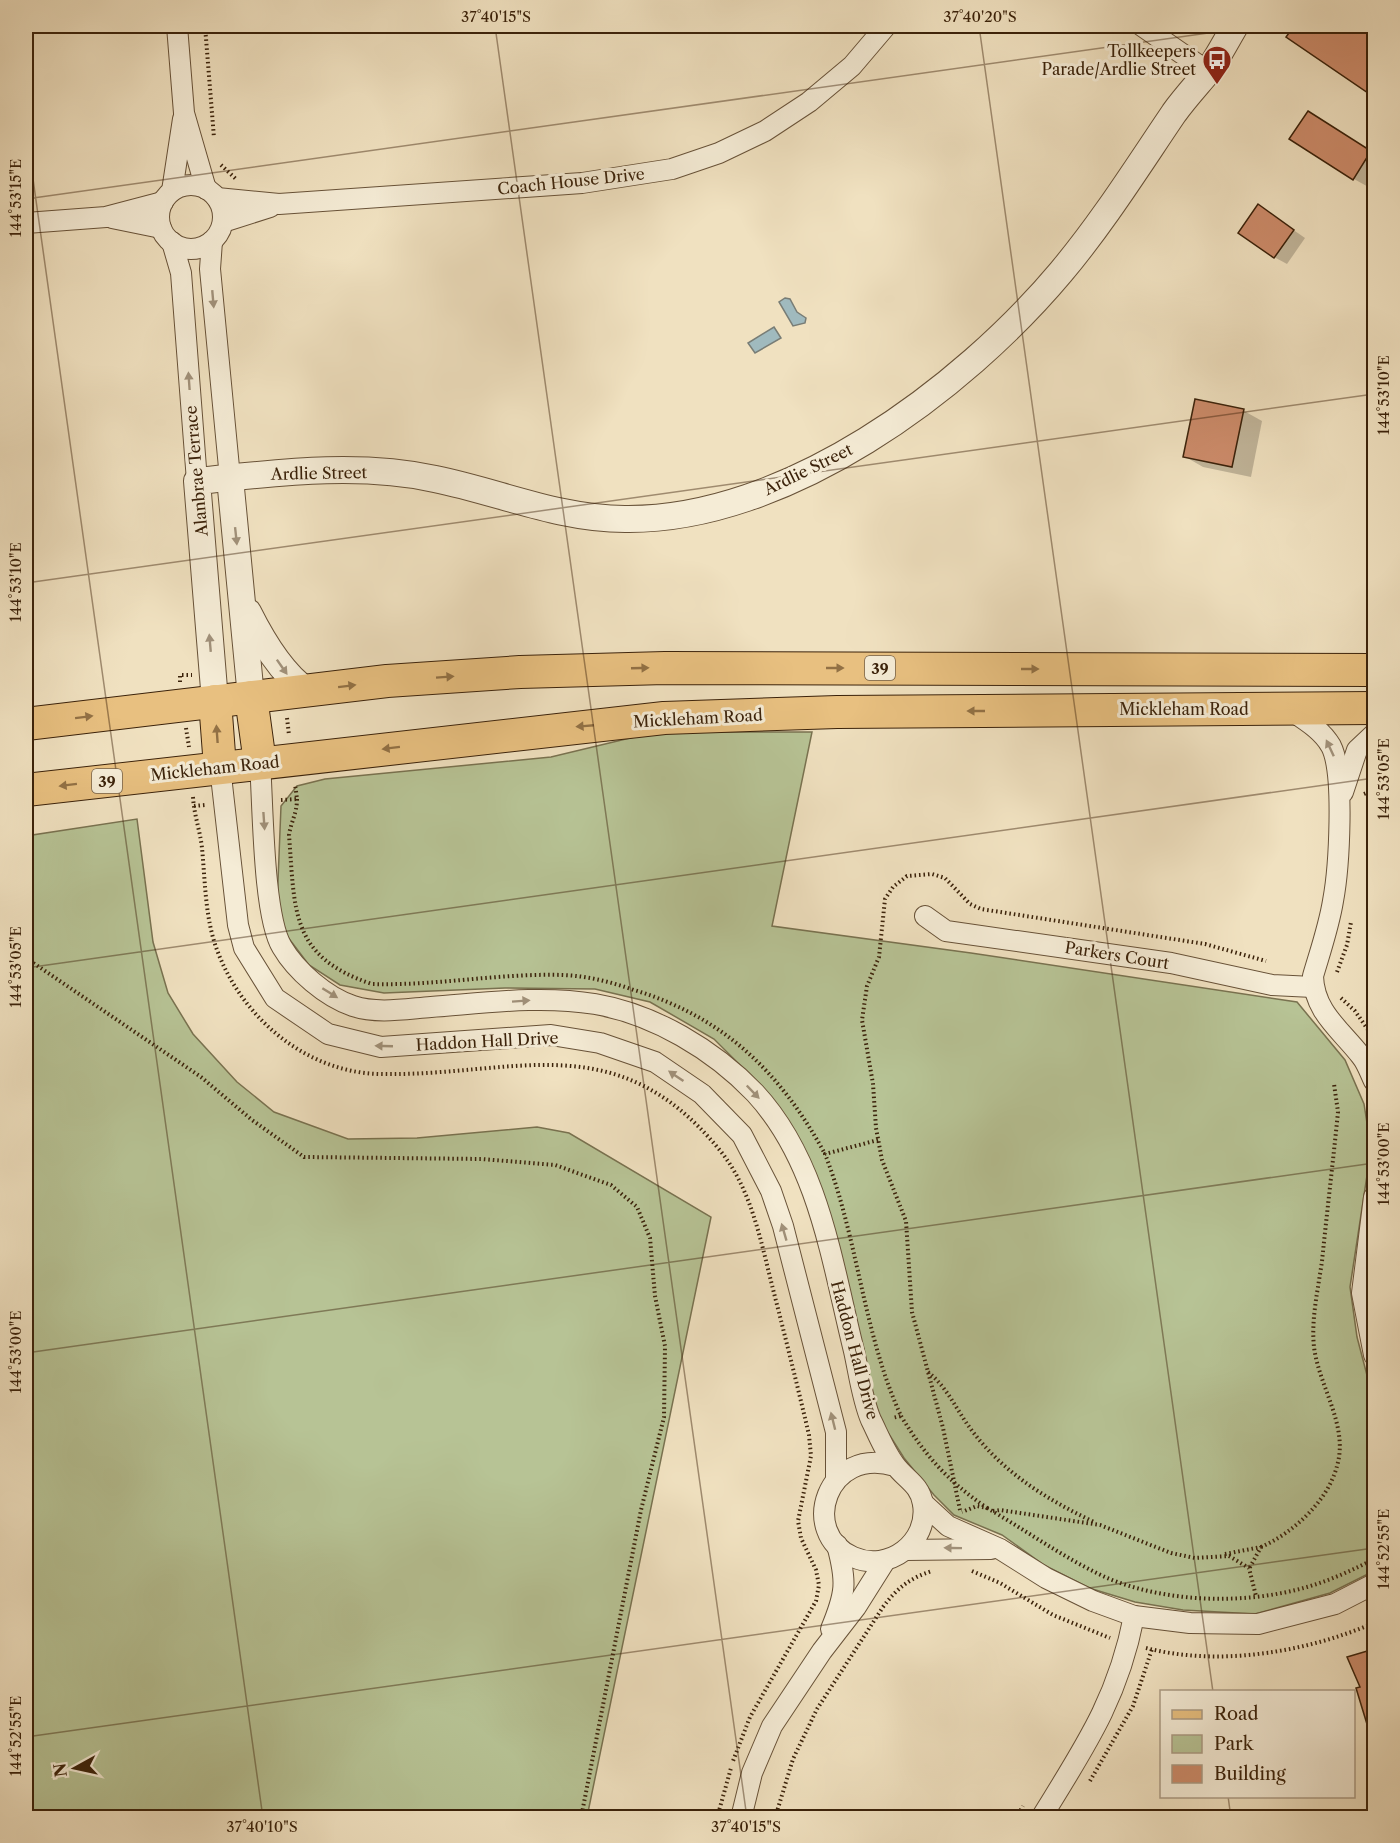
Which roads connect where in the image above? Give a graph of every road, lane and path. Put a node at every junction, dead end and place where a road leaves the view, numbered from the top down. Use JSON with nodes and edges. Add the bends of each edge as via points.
{"nodes":[{"id":1,"x":177,"y":26,"type":"edge"},
{"id":2,"x":205,"y":26,"type":"edge"},
{"id":3,"x":886,"y":26,"type":"edge"},
{"id":4,"x":1143,"y":26,"type":"edge"},
{"id":5,"x":1235,"y":26,"type":"edge"},
{"id":6,"x":1207,"y":71,"type":"junction"},
{"id":7,"x":184,"y":113,"type":"junction"},
{"id":8,"x":214,"y":145,"type":"dead end"},
{"id":9,"x":217,"y":162,"type":"dead end"},
{"id":10,"x":243,"y":186,"type":"dead end"},
{"id":11,"x":212,"y":193,"type":"junction"},
{"id":12,"x":168,"y":196,"type":"junction"},
{"id":13,"x":279,"y":204,"type":"junction"},
{"id":14,"x":106,"y":217,"type":"junction"},
{"id":15,"x":223,"y":222,"type":"junction"},
{"id":16,"x":26,"y":223,"type":"edge"},
{"id":17,"x":166,"y":235,"type":"junction"},
{"id":18,"x":212,"y":241,"type":"junction"},
{"id":19,"x":230,"y":478,"type":"junction"},
{"id":20,"x":197,"y":481,"type":"junction"},
{"id":21,"x":243,"y":601,"type":"junction"},
{"id":22,"x":1374,"y":670,"type":"edge"},
{"id":23,"x":307,"y":691,"type":"junction"},
{"id":24,"x":251,"y":697,"type":"junction"},
{"id":25,"x":215,"y":701,"type":"junction"},
{"id":26,"x":1374,"y":708,"type":"edge"},
{"id":27,"x":1286,"y":709,"type":"junction"},
{"id":28,"x":26,"y":724,"type":"edge"},
{"id":29,"x":1374,"y":734,"type":"edge"},
{"id":30,"x":260,"y":763,"type":"junction"},
{"id":31,"x":220,"y":767,"type":"junction"},
{"id":32,"x":26,"y":790,"type":"edge"},
{"id":33,"x":1374,"y":790,"type":"edge"},
{"id":34,"x":1361,"y":797,"type":"dead end"},
{"id":35,"x":194,"y":806,"type":"dead end"},
{"id":36,"x":1339,"y":806,"type":"junction"},
{"id":37,"x":925,"y":916,"type":"dead end"},
{"id":38,"x":1352,"y":919,"type":"dead end"},
{"id":39,"x":26,"y":958,"type":"edge"},
{"id":40,"x":1269,"y":962,"type":"dead end"},
{"id":41,"x":1334,"y":982,"type":"dead end"},
{"id":42,"x":1313,"y":987,"type":"junction"},
{"id":43,"x":1338,"y":995,"type":"dead end"},
{"id":44,"x":1374,"y":1039,"type":"edge"},
{"id":45,"x":1374,"y":1081,"type":"edge"},
{"id":46,"x":1334,"y":1084,"type":"dead end"},
{"id":47,"x":1374,"y":1197,"type":"edge"},
{"id":48,"x":1374,"y":1355,"type":"edge"},
{"id":49,"x":928,"y":1372,"type":"junction"},
{"id":50,"x":901,"y":1416,"type":"dead end"},
{"id":51,"x":895,"y":1466,"type":"junction"},
{"id":52,"x":836,"y":1479,"type":"junction"},
{"id":53,"x":957,"y":1487,"type":"junction"},
{"id":54,"x":923,"y":1503,"type":"junction"},
{"id":55,"x":987,"y":1508,"type":"junction"},
{"id":56,"x":993,"y":1511,"type":"junction"},
{"id":57,"x":1100,"y":1525,"type":"junction"},
{"id":58,"x":837,"y":1545,"type":"junction"},
{"id":59,"x":1261,"y":1547,"type":"junction"},
{"id":60,"x":949,"y":1548,"type":"junction"},
{"id":61,"x":1000,"y":1549,"type":"junction"},
{"id":62,"x":906,"y":1550,"type":"junction"},
{"id":63,"x":1220,"y":1555,"type":"junction"},
{"id":64,"x":1374,"y":1559,"type":"edge"},
{"id":65,"x":885,"y":1561,"type":"junction"},
{"id":66,"x":1249,"y":1569,"type":"junction"},
{"id":67,"x":1374,"y":1584,"type":"edge"},
{"id":68,"x":1256,"y":1596,"type":"junction"},
{"id":69,"x":884,"y":1607,"type":"dead end"},
{"id":70,"x":1134,"y":1616,"type":"junction"},
{"id":71,"x":1109,"y":1638,"type":"dead end"},
{"id":72,"x":1106,"y":1648,"type":"dead end"},
{"id":73,"x":822,"y":1651,"type":"junction"},
{"id":74,"x":1026,"y":1802,"type":"dead end"},
{"id":75,"x":580,"y":1818,"type":"edge"},
{"id":76,"x":717,"y":1818,"type":"edge"},
{"id":77,"x":741,"y":1818,"type":"edge"},
{"id":78,"x":1016,"y":1818,"type":"edge"},
{"id":79,"x":1041,"y":1818,"type":"edge"}],
"edges":[{"from":1,"to":7,"type":"street"},
{"from":2,"to":8,"type":"path"},
{"from":3,"to":13,"type":"street","name":"Coach House Drive","via":[[852,66],[809,102],[765,131],[672,169],[582,183]]},
{"from":4,"to":6,"type":"street"},
{"from":5,"to":6,"type":"street","name":"Ardlie Street"},
{"from":6,"to":19,"type":"street","name":"Ardlie Street","via":[[1068,263],[1011,327],[901,417],[777,486],[694,513],[625,519],[566,514],[433,478],[389,472]]},
{"from":7,"to":11,"type":"street"},
{"from":7,"to":12,"type":"street"},
{"from":9,"to":10,"type":"path"},
{"from":11,"to":12,"type":"street","via":[[189,185]]},
{"from":11,"to":13,"type":"street","name":"Coach House Drive"},
{"from":11,"to":15,"type":"street","via":[[223,213]]},
{"from":12,"to":14,"type":"street"},
{"from":12,"to":17,"type":"street","via":[[159,219]]},
{"from":13,"to":15,"type":"street","name":"Coach House Drive"},
{"from":14,"to":16,"type":"street"},
{"from":14,"to":17,"type":"street"},
{"from":15,"to":18,"type":"street"},
{"from":17,"to":18,"type":"street","via":[[192,249]]},
{"from":20,"to":17,"type":"street","name":"Alanbrae Terrace","one_way":true,"via":[[181,273]]},
{"from":18,"to":19,"type":"street","name":"Alanbrae Terrace","one_way":true,"via":[[210,269]]},
{"from":19,"to":20,"type":"street","name":"Ardlie Street"},
{"from":19,"to":21,"type":"street","name":"Alanbrae Terrace","one_way":true},
{"from":25,"to":20,"type":"street","name":"Alanbrae Terrace","one_way":true},
{"from":21,"to":23,"type":"street","one_way":true,"via":[[257,630],[288,675]]},
{"from":21,"to":24,"type":"street","name":"Alanbrae Terrace"},
{"from":23,"to":22,"type":"main road","number":"39","one_way":true,"via":[[520,672],[665,668]]},
{"from":23,"to":24,"type":"main road","number":"39"},
{"from":24,"to":25,"type":"main road","number":"39"},
{"from":24,"to":30,"type":"main road"},
{"from":28,"to":25,"type":"main road","number":"39","one_way":true},
{"from":31,"to":25,"type":"main road","one_way":true},
{"from":26,"to":27,"type":"main road","name":"Mickleham Road","number":"39"},
{"from":27,"to":30,"type":"main road","name":"Mickleham Road","number":"39","one_way":true,"via":[[837,712],[664,718]]},
{"from":36,"to":27,"type":"street","one_way":true,"via":[[1336,763],[1330,744],[1314,727]]},
{"from":29,"to":36,"type":"street","via":[[1352,760]]},
{"from":30,"to":31,"type":"main road","name":"Mickleham Road","number":"39"},
{"from":30,"to":51,"type":"street","name":"Haddon Hall Drive","one_way":true,"via":[[271,911],[281,945],[304,974],[334,996],[352,1006],[382,1011],[542,999],[597,1004],[652,1020],[706,1051],[755,1094],[786,1135],[802,1165],[823,1225],[870,1417]]},
{"from":31,"to":32,"type":"main road","name":"Mickleham Road","number":"39","one_way":true},
{"from":52,"to":31,"type":"street","name":"Haddon Hall Drive","one_way":true,"via":[[836,1432],[783,1226],[771,1191],[742,1135],[702,1094],[655,1062],[600,1043],[550,1035],[381,1047],[328,1034],[275,998],[244,948],[238,925]]},
{"from":33,"to":34,"type":"path"},
{"from":35,"to":76,"type":"path","via":[[207,907],[227,976],[267,1027],[293,1047],[319,1060],[376,1074],[559,1063],[600,1070],[669,1101],[720,1149],[740,1180],[756,1220],[810,1435],[811,1456],[798,1521],[819,1585],[806,1622],[750,1717]]},
{"from":36,"to":42,"type":"street","via":[[1333,902],[1312,976]]},
{"from":37,"to":42,"type":"street","name":"Parkers Court","via":[[946,931],[1171,963],[1272,985]]},
{"from":38,"to":41,"type":"path"},
{"from":39,"to":75,"type":"path","via":[[201,1077],[304,1157],[482,1159],[555,1165],[611,1185],[637,1207],[650,1238],[665,1346],[664,1417],[641,1510]]},
{"from":40,"to":49,"type":"path","via":[[1204,944],[981,909],[945,878],[932,874],[907,876],[893,887],[885,898],[879,957],[867,986],[862,1020],[882,1160],[906,1221],[912,1312]]},
{"from":42,"to":45,"type":"street","via":[[1322,1011],[1363,1058]]},
{"from":43,"to":44,"type":"path","via":[[1355,1011]]},
{"from":46,"to":59,"type":"path","via":[[1338,1112],[1314,1331],[1319,1372],[1338,1430],[1338,1464],[1333,1478],[1305,1517],[1290,1531]]},
{"from":47,"to":48,"type":"street","via":[[1362,1293]]},
{"from":49,"to":53,"type":"path"},
{"from":49,"to":57,"type":"path","via":[[995,1457],[1023,1482],[1050,1501]]},
{"from":50,"to":53,"type":"path","via":[[940,1472]]},
{"from":51,"to":52,"type":"street","via":[[866,1462]]},
{"from":51,"to":54,"type":"street","via":[[910,1477]]},
{"from":52,"to":58,"type":"street","via":[[826,1496],[824,1514],[827,1530]]},
{"from":53,"to":55,"type":"path"},
{"from":53,"to":55,"type":"path","via":[[959,1515],[977,1506]]},
{"from":54,"to":61,"type":"street","via":[[948,1526]]},
{"from":54,"to":62,"type":"street","via":[[923,1521]]},
{"from":55,"to":56,"type":"path"},
{"from":56,"to":57,"type":"path"},
{"from":56,"to":68,"type":"path","via":[[1077,1564],[1108,1578],[1181,1596]]},
{"from":57,"to":63,"type":"path","via":[[1171,1553],[1195,1558]]},
{"from":58,"to":65,"type":"street","via":[[868,1562]]},
{"from":58,"to":73,"type":"street","via":[[845,1574],[843,1601]]},
{"from":59,"to":63,"type":"path"},
{"from":59,"to":66,"type":"path"},
{"from":61,"to":60,"type":"street","one_way":true},
{"from":60,"to":62,"type":"street"},
{"from":60,"to":69,"type":"path","via":[[944,1569],[913,1577],[896,1590]]},
{"from":61,"to":70,"type":"street","via":[[1046,1578]]},
{"from":62,"to":65,"type":"street"},
{"from":63,"to":66,"type":"path"},
{"from":64,"to":68,"type":"path","via":[[1307,1587]]},
{"from":65,"to":73,"type":"street"},
{"from":66,"to":68,"type":"path"},
{"from":67,"to":70,"type":"street","via":[[1335,1604],[1258,1624],[1190,1623]]},
{"from":70,"to":79,"type":"street","via":[[1120,1674],[1099,1723]]},
{"from":71,"to":72,"type":"path"},
{"from":73,"to":77,"type":"street","via":[[772,1726],[752,1773]]},
{"from":74,"to":78,"type":"path"}]}
